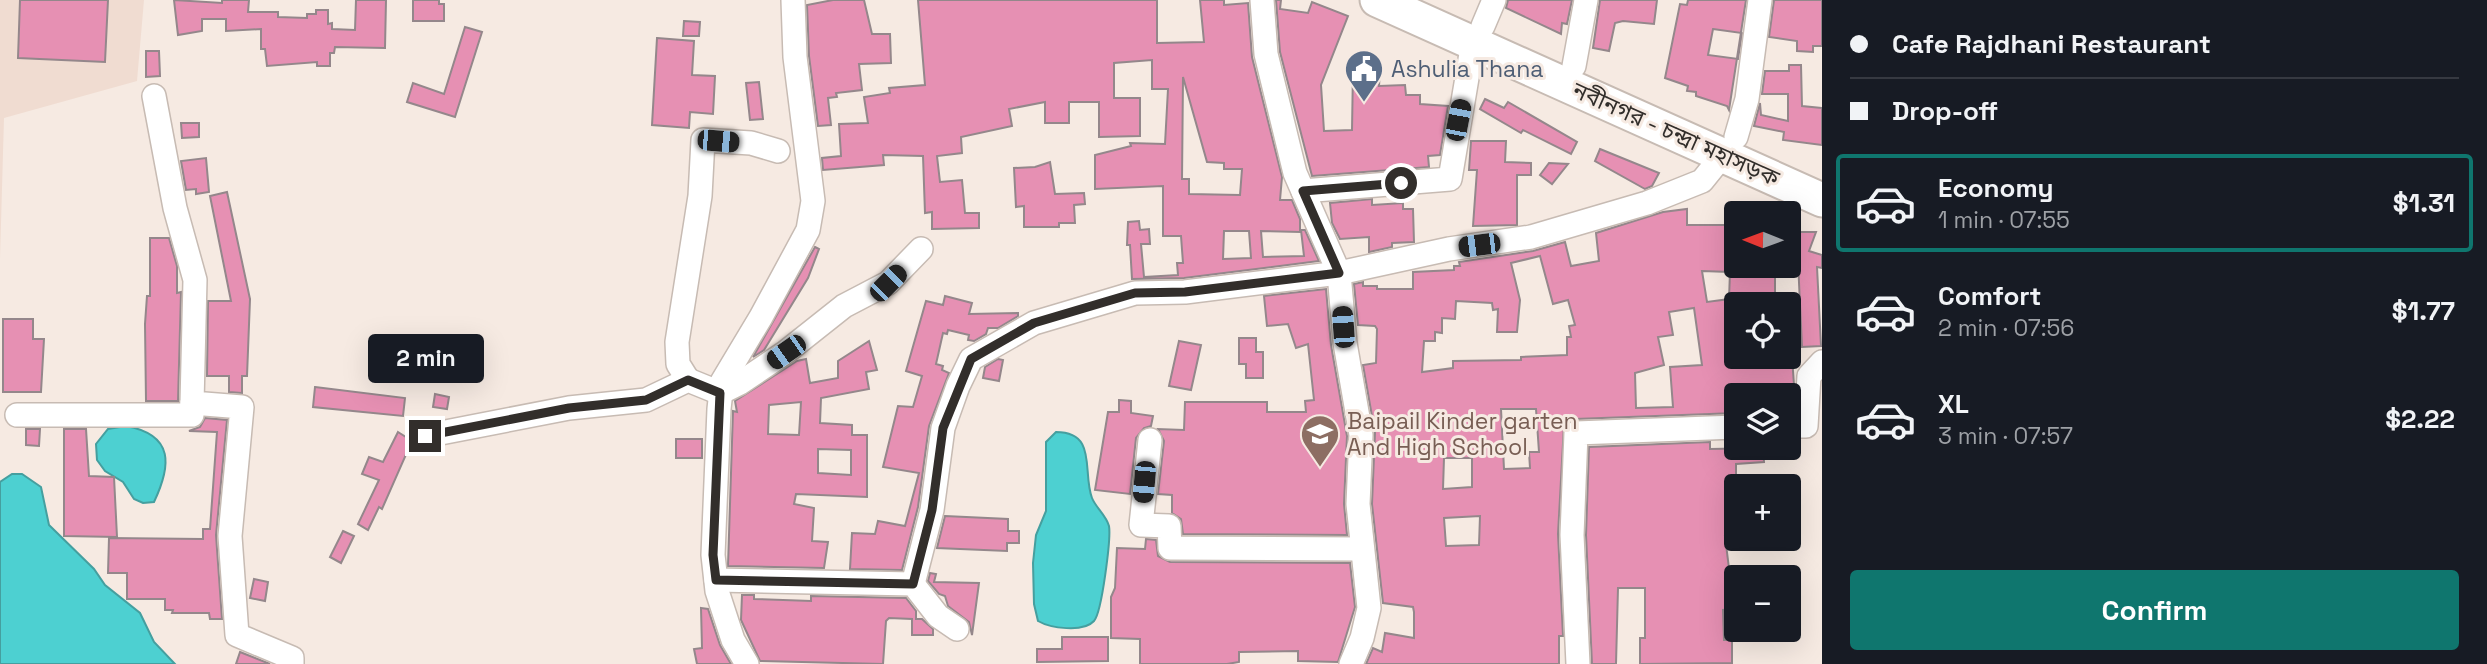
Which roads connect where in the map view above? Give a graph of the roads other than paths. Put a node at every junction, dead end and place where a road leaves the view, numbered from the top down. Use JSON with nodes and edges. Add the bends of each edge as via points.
{"nodes":[{"id":1,"x":793,"y":0,"type":"edge"},
{"id":2,"x":1262,"y":0,"type":"edge"},
{"id":3,"x":1377,"y":0,"type":"edge"},
{"id":4,"x":1428,"y":0,"type":"edge"},
{"id":5,"x":1586,"y":0,"type":"edge"},
{"id":6,"x":1760,"y":0,"type":"edge"},
{"id":7,"x":1483,"y":23,"type":"edge"},
{"id":8,"x":1574,"y":66,"type":"junction"},
{"id":9,"x":154,"y":96,"type":"dead end"},
{"id":10,"x":1729,"y":146,"type":"junction"},
{"id":11,"x":778,"y":151,"type":"dead end"},
{"id":12,"x":1822,"y":176,"type":"edge"},
{"id":13,"x":1303,"y":191,"type":"junction"},
{"id":14,"x":1822,"y":200,"type":"edge"},
{"id":15,"x":921,"y":249,"type":"dead end"},
{"id":16,"x":1339,"y":273,"type":"junction"},
{"id":17,"x":1822,"y":362,"type":"edge"},
{"id":18,"x":688,"y":380,"type":"junction"},
{"id":19,"x":720,"y":393,"type":"junction"},
{"id":20,"x":192,"y":403,"type":"junction"},
{"id":21,"x":17,"y":415,"type":"dead end"},
{"id":22,"x":1801,"y":426,"type":"edge"},
{"id":23,"x":1724,"y":427,"type":"edge"},
{"id":24,"x":425,"y":436,"type":"dead end"},
{"id":25,"x":1150,"y":440,"type":"dead end"},
{"id":26,"x":1361,"y":550,"type":"junction"},
{"id":27,"x":716,"y":580,"type":"junction"},
{"id":28,"x":913,"y":584,"type":"junction"},
{"id":29,"x":957,"y":629,"type":"dead end"},
{"id":30,"x":292,"y":664,"type":"edge"},
{"id":31,"x":747,"y":664,"type":"edge"},
{"id":32,"x":1351,"y":664,"type":"edge"},
{"id":33,"x":1578,"y":664,"type":"edge"}],
"edges":[{"from":1,"to":19,"type":"street","via":[[795,57],[813,201],[810,220]]},
{"from":2,"to":13,"type":"street","via":[[1266,54]]},
{"from":3,"to":7,"type":"highway","name":"নবীনগর - চন্দ্রা মহাসড়ক"},
{"from":4,"to":7,"type":"highway","name":"নবীনগর - চন্দ্রা মহাসড়ক"},
{"from":5,"to":8,"type":"street"},
{"from":6,"to":10,"type":"street","via":[[1747,99]]},
{"from":7,"to":8,"type":"highway","name":"নবীনগর - চন্দ্রা মহাসড়ক"},
{"from":7,"to":10,"type":"highway","name":"নবীনগর - চন্দ্রা মহাসড়ক"},
{"from":7,"to":13,"type":"street","via":[[1450,179]]},
{"from":8,"to":10,"type":"highway","name":"নবীনগর - চন্দ্রা মহাসড়ক"},
{"from":9,"to":20,"type":"street","via":[[175,208],[195,280]]},
{"from":10,"to":12,"type":"highway","name":"নবীনগর - চন্দ্রা মহাসড়ক"},
{"from":10,"to":14,"type":"highway","name":"নবীনগর - চন্দ্রা মহাসড়ক"},
{"from":10,"to":16,"type":"street","via":[[1702,181],[1647,203],[1531,237]]},
{"from":11,"to":18,"type":"street","via":[[751,143],[703,140],[700,196],[677,342],[678,364]]},
{"from":13,"to":16,"type":"street"},
{"from":15,"to":19,"type":"street","via":[[888,283],[844,306],[786,352]]},
{"from":16,"to":26,"type":"street","via":[[1361,435]]},
{"from":16,"to":28,"type":"street","via":[[1185,292],[1135,293],[1034,323],[971,359],[943,428],[932,510]]},
{"from":17,"to":22,"type":"street","via":[[1809,376],[1806,426]]},
{"from":18,"to":19,"type":"street"},
{"from":18,"to":24,"type":"street","via":[[646,400],[569,408]]},
{"from":19,"to":27,"type":"street","via":[[713,555]]},
{"from":20,"to":21,"type":"street","via":[[192,415]]},
{"from":20,"to":30,"type":"street","via":[[242,407],[230,537],[237,635],[292,658]]},
{"from":23,"to":33,"type":"street","via":[[1576,433],[1572,535]]},
{"from":25,"to":26,"type":"street","via":[[1140,525],[1170,526],[1170,548]]},
{"from":26,"to":32,"type":"street","via":[[1369,608]]},
{"from":27,"to":28,"type":"street"},
{"from":27,"to":31,"type":"street","via":[[722,610]]},
{"from":28,"to":29,"type":"street","via":[[938,616]]}]}
